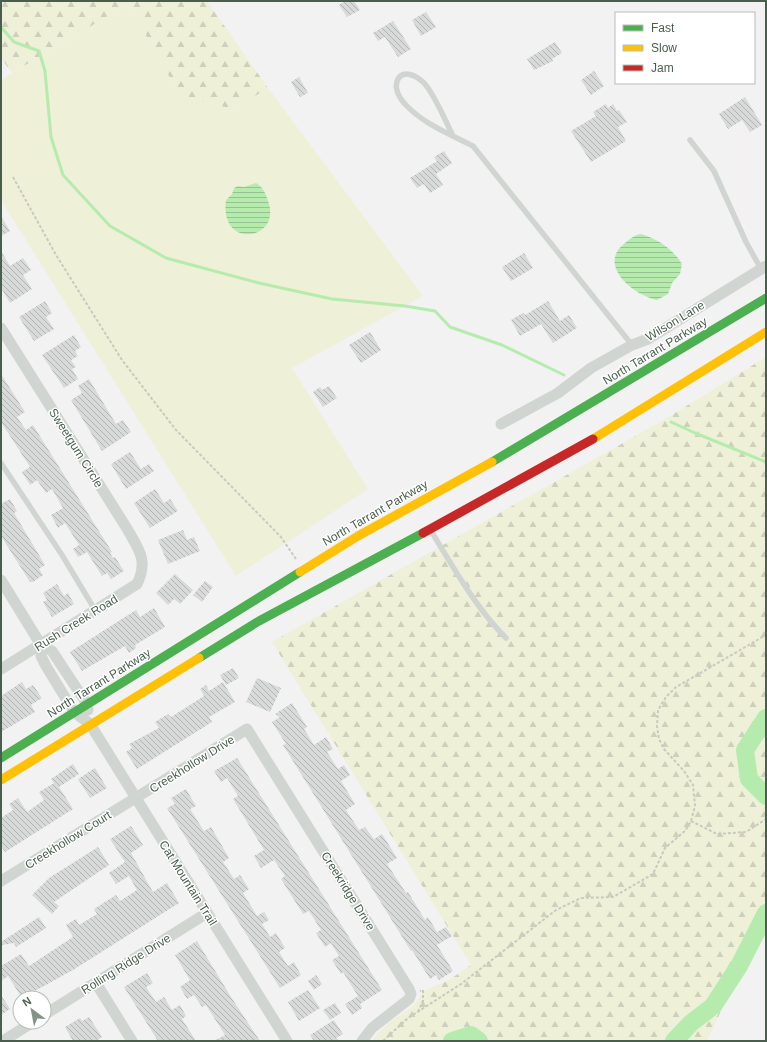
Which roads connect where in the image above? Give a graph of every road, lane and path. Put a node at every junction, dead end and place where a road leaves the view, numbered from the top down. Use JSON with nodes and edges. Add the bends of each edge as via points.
{"nodes":[{"id":1,"x":453,"y":136,"type":"junction"},
{"id":2,"x":690,"y":140,"type":"dead end"},
{"id":3,"x":13,"y":177,"type":"dead end"},
{"id":4,"x":764,"y":268,"type":"edge"},
{"id":5,"x":766,"y":298,"type":"edge"},
{"id":6,"x":1,"y":328,"type":"edge"},
{"id":7,"x":766,"y":332,"type":"edge"},
{"id":8,"x":632,"y":345,"type":"junction"},
{"id":9,"x":501,"y":424,"type":"dead end"},
{"id":10,"x":1,"y":463,"type":"edge"},
{"id":11,"x":430,"y":529,"type":"junction"},
{"id":12,"x":143,"y":570,"type":"joint"},
{"id":13,"x":303,"y":570,"type":"junction"},
{"id":14,"x":1,"y":580,"type":"edge"},
{"id":15,"x":96,"y":611,"type":"junction"},
{"id":16,"x":766,"y":635,"type":"edge"},
{"id":17,"x":506,"y":638,"type":"dead end"},
{"id":18,"x":41,"y":645,"type":"junction"},
{"id":19,"x":1,"y":669,"type":"edge"},
{"id":20,"x":87,"y":704,"type":"junction"},
{"id":21,"x":74,"y":712,"type":"junction"},
{"id":22,"x":90,"y":724,"type":"junction"},
{"id":23,"x":247,"y":729,"type":"joint"},
{"id":24,"x":1,"y":758,"type":"edge"},
{"id":25,"x":1,"y":780,"type":"edge"},
{"id":26,"x":136,"y":798,"type":"junction"},
{"id":27,"x":766,"y":819,"type":"edge"},
{"id":28,"x":691,"y":821,"type":"junction"},
{"id":29,"x":1,"y":881,"type":"edge"},
{"id":30,"x":207,"y":914,"type":"junction"},
{"id":31,"x":96,"y":983,"type":"junction"},
{"id":32,"x":52,"y":1010,"type":"edge"},
{"id":33,"x":20,"y":1030,"type":"edge"},
{"id":34,"x":3,"y":1041,"type":"edge"},
{"id":35,"x":132,"y":1041,"type":"edge"},
{"id":36,"x":287,"y":1041,"type":"edge"},
{"id":37,"x":362,"y":1041,"type":"edge"},
{"id":38,"x":383,"y":1041,"type":"edge"}],
"edges":[{"from":1,"to":1,"type":"lane","via":[[429,123],[405,104],[396,87],[398,77],[412,75],[424,83]]},
{"from":1,"to":8,"type":"lane","via":[[473,146]]},
{"from":2,"to":4,"type":"lane","via":[[714,171],[746,242]]},
{"from":3,"to":13,"type":"path","via":[[56,255],[122,360],[176,430],[281,537]]},
{"from":4,"to":8,"type":"street","name":"Wilson Lane","via":[[648,339]]},
{"from":5,"to":13,"type":"main road","name":"North Tarrant Parkway","via":[[511,451],[369,529]]},
{"from":6,"to":12,"type":"street","name":"Sweetgum Circle","via":[[126,527],[139,550]]},
{"from":7,"to":11,"type":"main road","via":[[619,424]]},
{"from":8,"to":9,"type":"street","name":"Wilson Lane","via":[[591,368],[558,393]]},
{"from":10,"to":15,"type":"lane"},
{"from":11,"to":17,"type":"lane","via":[[488,621]]},
{"from":11,"to":22,"type":"main road","via":[[259,621]]},
{"from":12,"to":15,"type":"street","name":"Rush Creek Road","via":[[137,584]]},
{"from":13,"to":20,"type":"main road","name":"North Tarrant Parkway"},
{"from":14,"to":18,"type":"street","name":"Cat Mountain Trail"},
{"from":15,"to":18,"type":"street","name":"Rush Creek Road"},
{"from":16,"to":28,"type":"path","via":[[676,687],[658,710],[659,739],[693,785],[696,806]]},
{"from":18,"to":19,"type":"street","name":"Rush Creek Road"},
{"from":18,"to":20,"type":"street","name":"Cat Mountain Trail","via":[[52,651]]},
{"from":18,"to":21,"type":"street","name":"Cat Mountain Trail","via":[[41,656]]},
{"from":20,"to":21,"type":"main road","name":"North Tarrant Parkway"},
{"from":20,"to":22,"type":"street","name":"Cat Mountain Trail"},
{"from":21,"to":22,"type":"street","name":"Cat Mountain Trail"},
{"from":21,"to":24,"type":"main road","name":"North Tarrant Parkway"},
{"from":22,"to":25,"type":"main road"},
{"from":22,"to":26,"type":"street","name":"Cat Mountain Trail"},
{"from":23,"to":26,"type":"street","name":"Creekhollow Drive"},
{"from":23,"to":37,"type":"street","name":"Creekridge Drive","via":[[411,994],[409,999],[372,1028]]},
{"from":26,"to":29,"type":"street","name":"Creekhollow Court"},
{"from":26,"to":30,"type":"street","name":"Cat Mountain Trail"},
{"from":27,"to":28,"type":"path","via":[[746,832],[717,834]]},
{"from":28,"to":38,"type":"path","via":[[685,831],[666,848],[653,874],[613,897],[581,898],[556,910],[461,984],[408,1018]]},
{"from":30,"to":31,"type":"street","name":"Rolling Ridge Drive"},
{"from":30,"to":36,"type":"street","name":"Cat Mountain Trail"},
{"from":31,"to":32,"type":"street","name":"Rolling Ridge Drive"},
{"from":31,"to":35,"type":"street"},
{"from":33,"to":34,"type":"street"}]}
